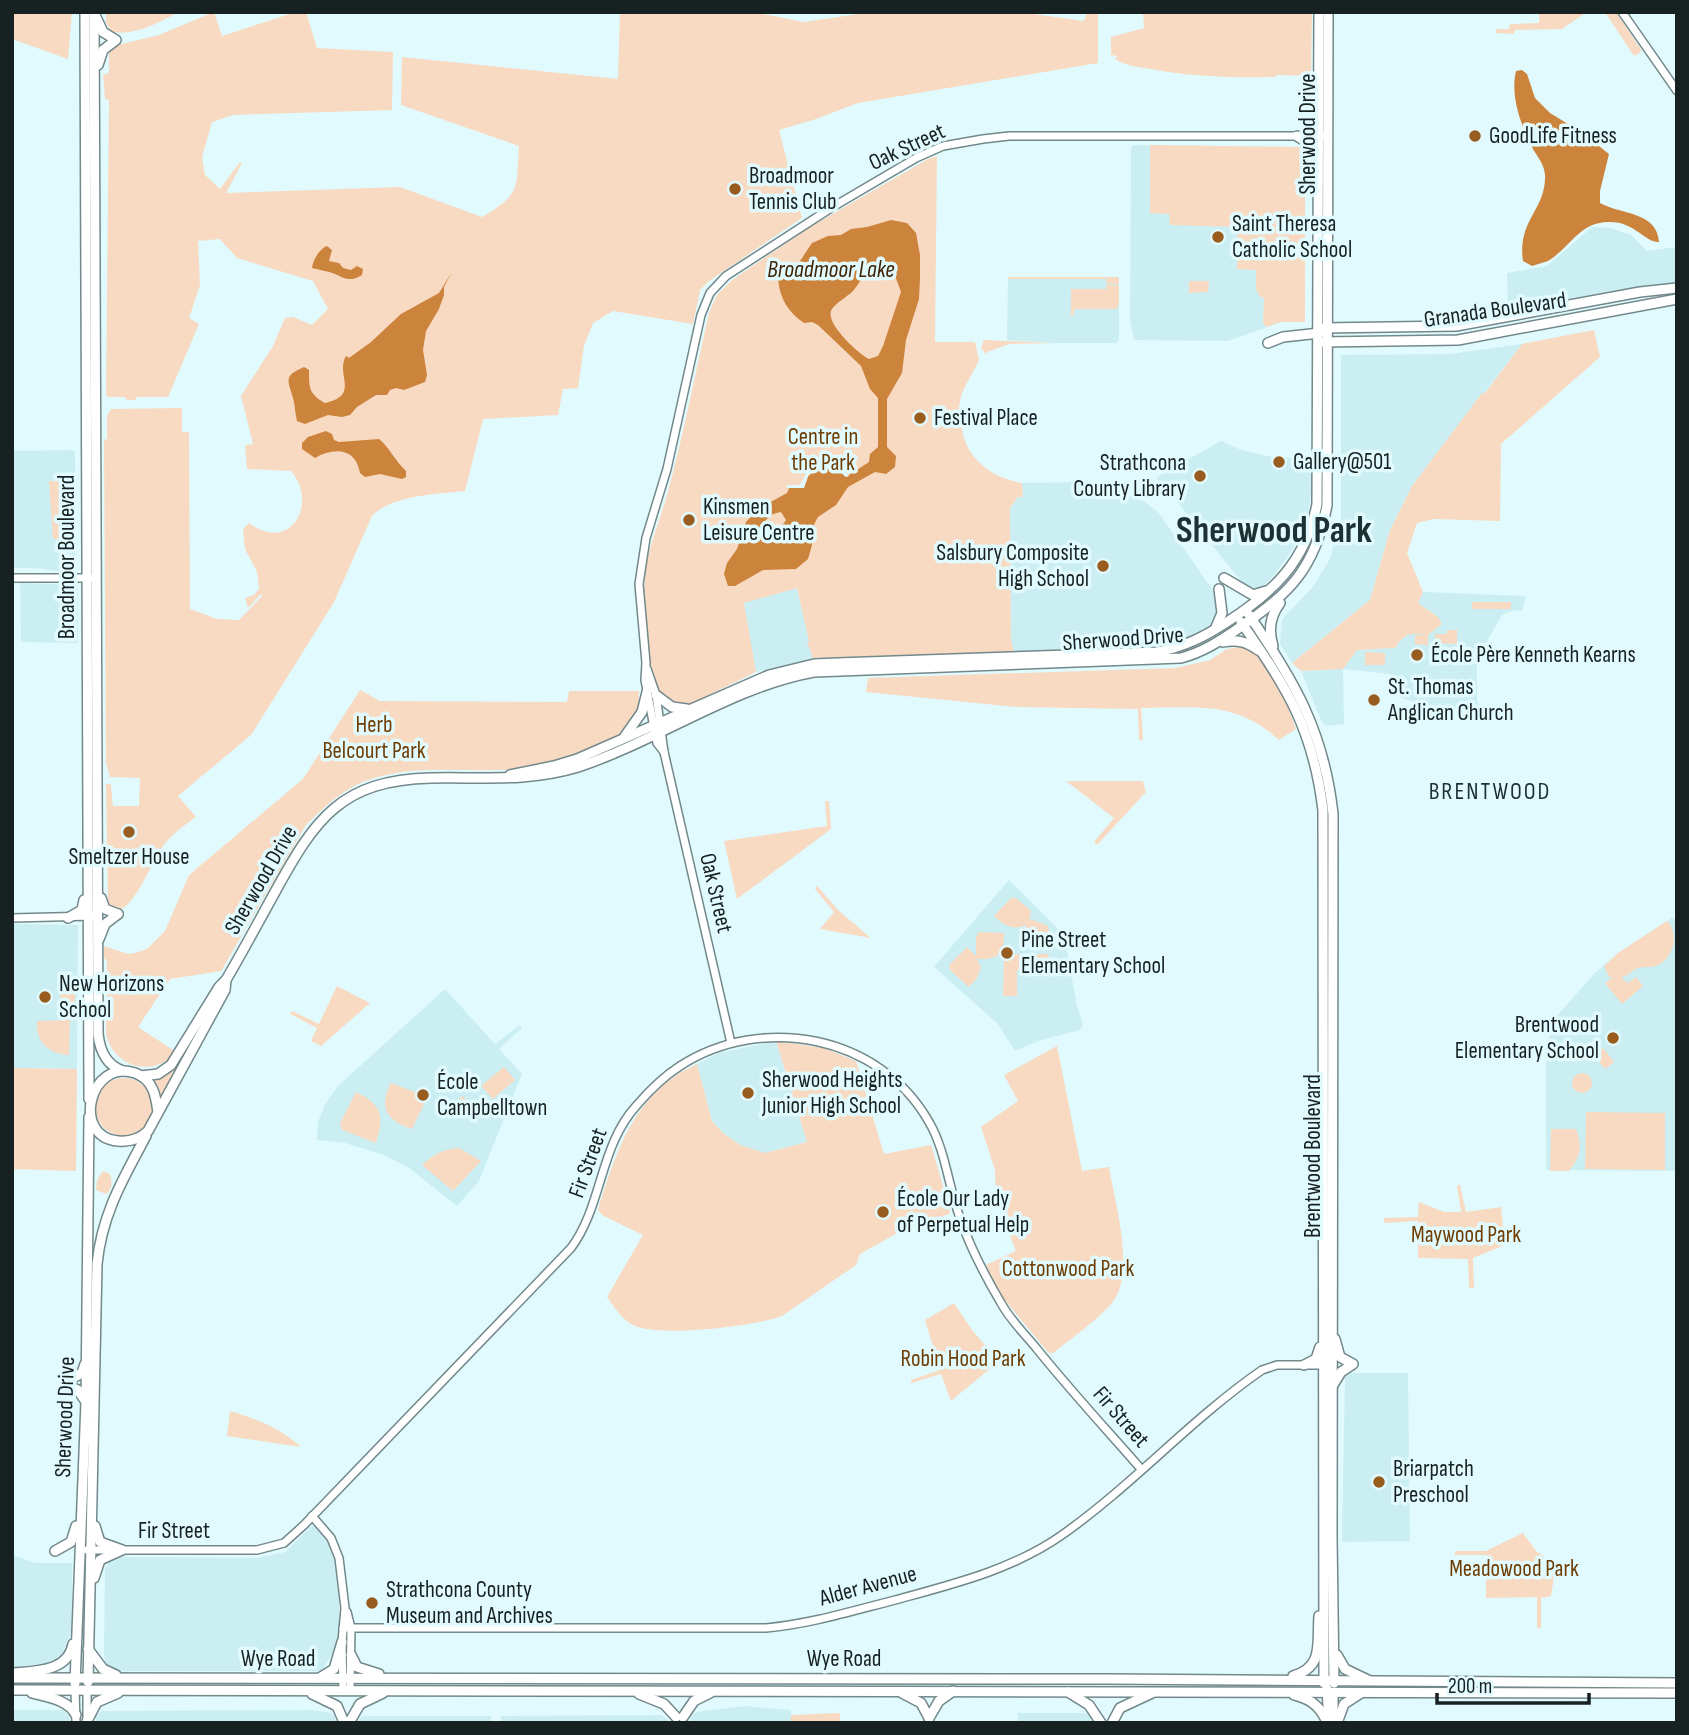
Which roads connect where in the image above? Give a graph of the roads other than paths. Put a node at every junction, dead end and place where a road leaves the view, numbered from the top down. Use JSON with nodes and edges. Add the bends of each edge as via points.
{"nodes":[{"id":1,"x":1319,"y":12,"type":"edge"},
{"id":2,"x":1328,"y":12,"type":"edge"},
{"id":3,"x":1622,"y":12,"type":"edge"},
{"id":4,"x":91,"y":13,"type":"edge"},
{"id":5,"x":95,"y":79,"type":"junction"},
{"id":6,"x":1677,"y":91,"type":"edge"},
{"id":7,"x":1297,"y":136,"type":"junction"},
{"id":8,"x":1323,"y":136,"type":"junction"},
{"id":9,"x":1318,"y":162,"type":"junction"},
{"id":10,"x":1677,"y":288,"type":"edge"},
{"id":11,"x":1677,"y":299,"type":"edge"},
{"id":12,"x":1322,"y":335,"type":"junction"},
{"id":13,"x":1268,"y":343,"type":"dead end"},
{"id":14,"x":12,"y":578,"type":"edge"},
{"id":15,"x":91,"y":578,"type":"junction"},
{"id":16,"x":1224,"y":578,"type":"dead end"},
{"id":17,"x":1274,"y":588,"type":"junction"},
{"id":18,"x":1290,"y":588,"type":"junction"},
{"id":19,"x":1219,"y":589,"type":"dead end"},
{"id":20,"x":1243,"y":618,"type":"junction"},
{"id":21,"x":1212,"y":632,"type":"junction"},
{"id":22,"x":1214,"y":645,"type":"junction"},
{"id":23,"x":1263,"y":653,"type":"junction"},
{"id":24,"x":1191,"y":655,"type":"junction"},
{"id":25,"x":1279,"y":660,"type":"junction"},
{"id":26,"x":651,"y":693,"type":"junction"},
{"id":27,"x":692,"y":708,"type":"junction"},
{"id":28,"x":658,"y":728,"type":"junction"},
{"id":29,"x":621,"y":739,"type":"junction"},
{"id":30,"x":498,"y":777,"type":"junction"},
{"id":31,"x":88,"y":860,"type":"junction"},
{"id":32,"x":97,"y":879,"type":"junction"},
{"id":33,"x":92,"y":916,"type":"junction"},
{"id":34,"x":12,"y":918,"type":"edge"},
{"id":35,"x":68,"y":918,"type":"junction"},
{"id":36,"x":97,"y":943,"type":"junction"},
{"id":37,"x":88,"y":951,"type":"junction"},
{"id":38,"x":226,"y":980,"type":"junction"},
{"id":39,"x":731,"y":1044,"type":"junction"},
{"id":40,"x":123,"y":1071,"type":"junction"},
{"id":41,"x":141,"y":1076,"type":"junction"},
{"id":42,"x":90,"y":1107,"type":"junction"},
{"id":43,"x":158,"y":1113,"type":"junction"},
{"id":44,"x":148,"y":1131,"type":"junction"},
{"id":45,"x":1328,"y":1331,"type":"junction"},
{"id":46,"x":86,"y":1363,"type":"junction"},
{"id":47,"x":1304,"y":1365,"type":"junction"},
{"id":48,"x":1327,"y":1365,"type":"junction"},
{"id":49,"x":1328,"y":1385,"type":"junction"},
{"id":50,"x":86,"y":1402,"type":"junction"},
{"id":51,"x":1141,"y":1469,"type":"junction"},
{"id":52,"x":82,"y":1493,"type":"junction"},
{"id":53,"x":92,"y":1508,"type":"junction"},
{"id":54,"x":312,"y":1516,"type":"junction"},
{"id":55,"x":80,"y":1550,"type":"junction"},
{"id":56,"x":91,"y":1550,"type":"junction"},
{"id":57,"x":122,"y":1550,"type":"junction"},
{"id":58,"x":55,"y":1551,"type":"dead end"},
{"id":59,"x":1323,"y":1559,"type":"junction"},
{"id":60,"x":90,"y":1595,"type":"junction"},
{"id":61,"x":79,"y":1601,"type":"junction"},
{"id":62,"x":347,"y":1628,"type":"junction"},
{"id":63,"x":342,"y":1642,"type":"junction"},
{"id":64,"x":1334,"y":1642,"type":"junction"},
{"id":65,"x":88,"y":1649,"type":"junction"},
{"id":66,"x":351,"y":1655,"type":"junction"},
{"id":67,"x":12,"y":1676,"type":"edge"},
{"id":68,"x":88,"y":1677,"type":"junction"},
{"id":69,"x":124,"y":1677,"type":"junction"},
{"id":70,"x":75,"y":1678,"type":"junction"},
{"id":71,"x":318,"y":1678,"type":"junction"},
{"id":72,"x":398,"y":1678,"type":"junction"},
{"id":73,"x":1282,"y":1679,"type":"junction"},
{"id":74,"x":1329,"y":1681,"type":"junction"},
{"id":75,"x":1369,"y":1681,"type":"junction"},
{"id":76,"x":1677,"y":1683,"type":"edge"},
{"id":77,"x":346,"y":1684,"type":"junction"},
{"id":78,"x":16,"y":1690,"type":"edge"},
{"id":79,"x":75,"y":1690,"type":"junction"},
{"id":80,"x":87,"y":1690,"type":"junction"},
{"id":81,"x":130,"y":1690,"type":"junction"},
{"id":82,"x":390,"y":1690,"type":"junction"},
{"id":83,"x":631,"y":1690,"type":"junction"},
{"id":84,"x":263,"y":1691,"type":"junction"},
{"id":85,"x":304,"y":1691,"type":"junction"},
{"id":86,"x":716,"y":1691,"type":"junction"},
{"id":87,"x":897,"y":1691,"type":"junction"},
{"id":88,"x":953,"y":1691,"type":"junction"},
{"id":89,"x":1067,"y":1691,"type":"junction"},
{"id":90,"x":1157,"y":1691,"type":"junction"},
{"id":91,"x":1282,"y":1692,"type":"junction"},
{"id":92,"x":1329,"y":1692,"type":"junction"},
{"id":93,"x":1370,"y":1692,"type":"junction"},
{"id":94,"x":1677,"y":1693,"type":"edge"},
{"id":95,"x":76,"y":1719,"type":"edge"},
{"id":96,"x":346,"y":1721,"type":"edge"},
{"id":97,"x":1326,"y":1721,"type":"edge"},
{"id":98,"x":87,"y":1722,"type":"edge"},
{"id":99,"x":1101,"y":1723,"type":"edge"},
{"id":100,"x":1112,"y":1723,"type":"edge"},
{"id":101,"x":1336,"y":1723,"type":"edge"}],
"edges":[{"from":1,"to":8,"type":"main road","name":"Sherwood Drive"},
{"from":2,"to":8,"type":"main road","name":"Sherwood Drive"},
{"from":3,"to":6,"type":"street"},
{"from":4,"to":5,"type":"main road","name":"Broadmoor Boulevard"},
{"from":4,"to":5,"type":"main road","via":[[103,32],[116,40],[102,53]]},
{"from":4,"to":15,"type":"main road","name":"Broadmoor Boulevard"},
{"from":5,"to":15,"type":"main road","name":"Broadmoor Boulevard"},
{"from":7,"to":8,"type":"street","name":"Oak Street"},
{"from":7,"to":9,"type":"main road","via":[[1311,145]]},
{"from":7,"to":26,"type":"street","name":"Oak Street","via":[[1009,136],[952,144],[915,158],[726,275],[710,293],[701,316],[667,470],[646,538],[639,584]]},
{"from":8,"to":9,"type":"main road","name":"Sherwood Drive"},
{"from":8,"to":12,"type":"main road","name":"Sherwood Drive"},
{"from":9,"to":12,"type":"main road","name":"Sherwood Drive"},
{"from":10,"to":12,"type":"main road","name":"Granada Boulevard","via":[[1456,327]]},
{"from":11,"to":12,"type":"main road","name":"Granada Boulevard","via":[[1458,340]]},
{"from":12,"to":13,"type":"main road","via":[[1283,337]]},
{"from":12,"to":17,"type":"main road","name":"Sherwood Drive","via":[[1317,504],[1304,544]]},
{"from":12,"to":18,"type":"main road","name":"Sherwood Drive","via":[[1327,505],[1317,544]]},
{"from":14,"to":15,"type":"street"},
{"from":15,"to":31,"type":"main road","name":"Broadmoor Boulevard"},
{"from":15,"to":32,"type":"main road","name":"Broadmoor Boulevard"},
{"from":16,"to":17,"type":"main road","via":[[1253,595]]},
{"from":17,"to":20,"type":"main road","name":"Sherwood Drive"},
{"from":18,"to":20,"type":"main road","name":"Sherwood Drive"},
{"from":18,"to":25,"type":"main road","via":[[1270,626]]},
{"from":19,"to":21,"type":"main road","via":[[1222,614]]},
{"from":20,"to":21,"type":"main road","name":"Sherwood Drive"},
{"from":20,"to":22,"type":"main road","name":"Sherwood Drive"},
{"from":20,"to":23,"type":"main road","name":"Brentwood Boulevard"},
{"from":20,"to":24,"type":"main road"},
{"from":20,"to":25,"type":"main road","name":"Brentwood Boulevard"},
{"from":21,"to":27,"type":"main road","name":"Sherwood Drive","via":[[1157,652],[814,664],[761,678]]},
{"from":22,"to":23,"type":"main road","via":[[1240,641]]},
{"from":22,"to":24,"type":"main road","name":"Sherwood Drive"},
{"from":23,"to":45,"type":"main road","name":"Brentwood Boulevard","via":[[1289,694],[1308,737],[1323,810]]},
{"from":24,"to":28,"type":"main road","name":"Sherwood Drive","via":[[814,672],[763,686]]},
{"from":25,"to":45,"type":"main road","name":"Brentwood Boulevard","via":[[1317,734],[1333,814]]},
{"from":26,"to":27,"type":"main road","via":[[671,707]]},
{"from":26,"to":28,"type":"street","name":"Oak Street"},
{"from":26,"to":29,"type":"main road"},
{"from":27,"to":28,"type":"main road","name":"Sherwood Drive"},
{"from":28,"to":29,"type":"main road","name":"Sherwood Drive"},
{"from":28,"to":30,"type":"main road","name":"Sherwood Drive","via":[[576,767],[520,779]]},
{"from":28,"to":39,"type":"street","name":"Oak Street","via":[[657,743],[664,752]]},
{"from":29,"to":30,"type":"main road","name":"Sherwood Drive","via":[[554,766]]},
{"from":30,"to":38,"type":"main road","name":"Sherwood Drive","via":[[386,782],[336,806],[308,835]]},
{"from":31,"to":33,"type":"main road","name":"Broadmoor Boulevard"},
{"from":31,"to":35,"type":"main road","via":[[82,910]]},
{"from":32,"to":33,"type":"main road","name":"Broadmoor Boulevard"},
{"from":32,"to":36,"type":"main road","via":[[104,909],[118,914],[105,924]]},
{"from":33,"to":35,"type":"street"},
{"from":33,"to":36,"type":"main road","name":"Broadmoor Boulevard"},
{"from":33,"to":37,"type":"main road","name":"Broadmoor Boulevard"},
{"from":34,"to":35,"type":"street"},
{"from":35,"to":37,"type":"main road","via":[[83,926]]},
{"from":36,"to":40,"type":"main road","name":"Broadmoor Boulevard","via":[[100,1048],[111,1065]]},
{"from":37,"to":42,"type":"main road","name":"Broadmoor Boulevard"},
{"from":38,"to":41,"type":"main road","name":"Sherwood Drive","via":[[171,1065],[158,1074]]},
{"from":38,"to":43,"type":"main road","name":"Sherwood Drive","via":[[225,990]]},
{"from":39,"to":51,"type":"street","name":"Fir Street","via":[[782,1037],[830,1044],[889,1073],[936,1136],[959,1217],[1003,1307]]},
{"from":39,"to":54,"type":"street","name":"Fir Street","via":[[681,1065],[634,1107],[612,1143],[589,1215],[571,1248]]},
{"from":40,"to":41,"type":"main road"},
{"from":40,"to":42,"type":"main road","via":[[102,1080]]},
{"from":41,"to":43,"type":"main road","via":[[153,1089]]},
{"from":42,"to":44,"type":"main road","via":[[96,1129],[111,1140],[134,1140]]},
{"from":42,"to":46,"type":"main road","name":"Sherwood Drive"},
{"from":43,"to":44,"type":"main road"},
{"from":44,"to":53,"type":"main road","name":"Sherwood Drive","via":[[109,1207],[99,1250]]},
{"from":45,"to":47,"type":"main road","via":[[1319,1355]]},
{"from":45,"to":48,"type":"main road","name":"Brentwood Boulevard"},
{"from":45,"to":49,"type":"main road","via":[[1340,1357],[1353,1364]]},
{"from":46,"to":50,"type":"main road","name":"Sherwood Drive"},
{"from":46,"to":50,"type":"main road","via":[[82,1373],[69,1382]]},
{"from":47,"to":48,"type":"street","name":"Alder Avenue"},
{"from":47,"to":49,"type":"main road"},
{"from":47,"to":51,"type":"street","name":"Alder Avenue","via":[[1277,1364],[1262,1370]]},
{"from":48,"to":49,"type":"main road","name":"Brentwood Boulevard"},
{"from":49,"to":59,"type":"main road","name":"Brentwood Boulevard"},
{"from":49,"to":64,"type":"main road","name":"Brentwood Boulevard"},
{"from":50,"to":52,"type":"main road","name":"Sherwood Drive"},
{"from":51,"to":62,"type":"street","name":"Alder Avenue","via":[[1073,1527],[1022,1559],[971,1579],[794,1625],[751,1629]]},
{"from":52,"to":55,"type":"main road","name":"Sherwood Drive"},
{"from":52,"to":58,"type":"main road","via":[[72,1540]]},
{"from":53,"to":56,"type":"main road","name":"Sherwood Drive"},
{"from":53,"to":57,"type":"main road","via":[[100,1542]]},
{"from":54,"to":57,"type":"street","name":"Fir Street","via":[[284,1543],[266,1548]]},
{"from":54,"to":62,"type":"street","via":[[336,1547]]},
{"from":55,"to":56,"type":"street","name":"Fir Street"},
{"from":55,"to":61,"type":"main road","name":"Sherwood Drive"},
{"from":56,"to":57,"type":"street","name":"Fir Street"},
{"from":56,"to":60,"type":"main road","name":"Sherwood Drive"},
{"from":57,"to":60,"type":"main road","via":[[98,1563]]},
{"from":59,"to":73,"type":"main road","via":[[1314,1662],[1304,1673]]},
{"from":59,"to":74,"type":"main road","name":"Brentwood Boulevard"},
{"from":60,"to":65,"type":"main road","name":"Sherwood Drive"},
{"from":61,"to":67,"type":"main road","via":[[72,1651],[66,1660],[45,1670]]},
{"from":61,"to":70,"type":"main road","name":"Sherwood Drive"},
{"from":62,"to":63,"type":"street"},
{"from":62,"to":66,"type":"street"},
{"from":63,"to":71,"type":"main road","via":[[334,1669]]},
{"from":63,"to":77,"type":"street"},
{"from":64,"to":74,"type":"main road","name":"Brentwood Boulevard"},
{"from":64,"to":75,"type":"main road","via":[[1341,1665]]},
{"from":65,"to":68,"type":"main road","name":"Sherwood Drive"},
{"from":65,"to":69,"type":"main road","via":[[103,1668]]},
{"from":66,"to":72,"type":"main road","via":[[361,1669]]},
{"from":66,"to":77,"type":"street"},
{"from":67,"to":70,"type":"main road","name":"Wye Road"},
{"from":68,"to":69,"type":"main road","name":"Wye Road"},
{"from":68,"to":70,"type":"main road","name":"Wye Road"},
{"from":68,"to":80,"type":"main road","name":"Sherwood Drive"},
{"from":69,"to":71,"type":"main road","name":"Wye Road"},
{"from":70,"to":79,"type":"main road","name":"Sherwood Drive"},
{"from":71,"to":77,"type":"main road","name":"Wye Road"},
{"from":72,"to":73,"type":"main road","name":"Wye Road"},
{"from":72,"to":77,"type":"main road","name":"Wye Road"},
{"from":73,"to":74,"type":"main road","name":"Wye Road"},
{"from":74,"to":75,"type":"main road","name":"Wye Road"},
{"from":74,"to":92,"type":"main road","name":"Brentwood Boulevard"},
{"from":75,"to":76,"type":"main road","name":"Wye Road"},
{"from":77,"to":82,"type":"main road","name":"Wye Road"},
{"from":77,"to":84,"type":"main road"},
{"from":77,"to":85,"type":"main road","name":"Wye Road"},
{"from":78,"to":79,"type":"main road","name":"Wye Road"},
{"from":78,"to":95,"type":"main road","via":[[72,1708]]},
{"from":79,"to":80,"type":"main road","name":"Wye Road"},
{"from":79,"to":95,"type":"street","name":"Sherwood Drive"},
{"from":80,"to":81,"type":"main road","name":"Wye Road"},
{"from":80,"to":98,"type":"street","name":"Sherwood Drive"},
{"from":81,"to":84,"type":"main road","name":"Wye Road"},
{"from":81,"to":98,"type":"main road","via":[[101,1699]]},
{"from":82,"to":83,"type":"main road","name":"Wye Road"},
{"from":82,"to":96,"type":"main road","via":[[360,1704]]},
{"from":83,"to":86,"type":"main road","name":"Wye Road"},
{"from":83,"to":86,"type":"main road","via":[[664,1704],[680,1717],[694,1701]]},
{"from":84,"to":85,"type":"main road","name":"Wye Road"},
{"from":85,"to":96,"type":"main road","via":[[333,1702]]},
{"from":86,"to":87,"type":"main road","name":"Wye Road"},
{"from":87,"to":88,"type":"main road","name":"Wye Road"},
{"from":87,"to":88,"type":"main road","via":[[921,1703],[929,1718],[939,1701]]},
{"from":88,"to":89,"type":"main road","name":"Wye Road"},
{"from":89,"to":90,"type":"main road","name":"Wye Road"},
{"from":89,"to":99,"type":"main road","via":[[1089,1705]]},
{"from":90,"to":91,"type":"main road","name":"Wye Road"},
{"from":90,"to":100,"type":"main road","via":[[1126,1703]]},
{"from":91,"to":92,"type":"main road","name":"Wye Road"},
{"from":91,"to":97,"type":"main road","via":[[1310,1700]]},
{"from":92,"to":93,"type":"main road","name":"Wye Road"},
{"from":92,"to":97,"type":"main road"},
{"from":92,"to":101,"type":"street","name":"Brentwood Boulevard"},
{"from":93,"to":94,"type":"main road","name":"Wye Road"},
{"from":93,"to":101,"type":"main road","via":[[1348,1700]]}]}
